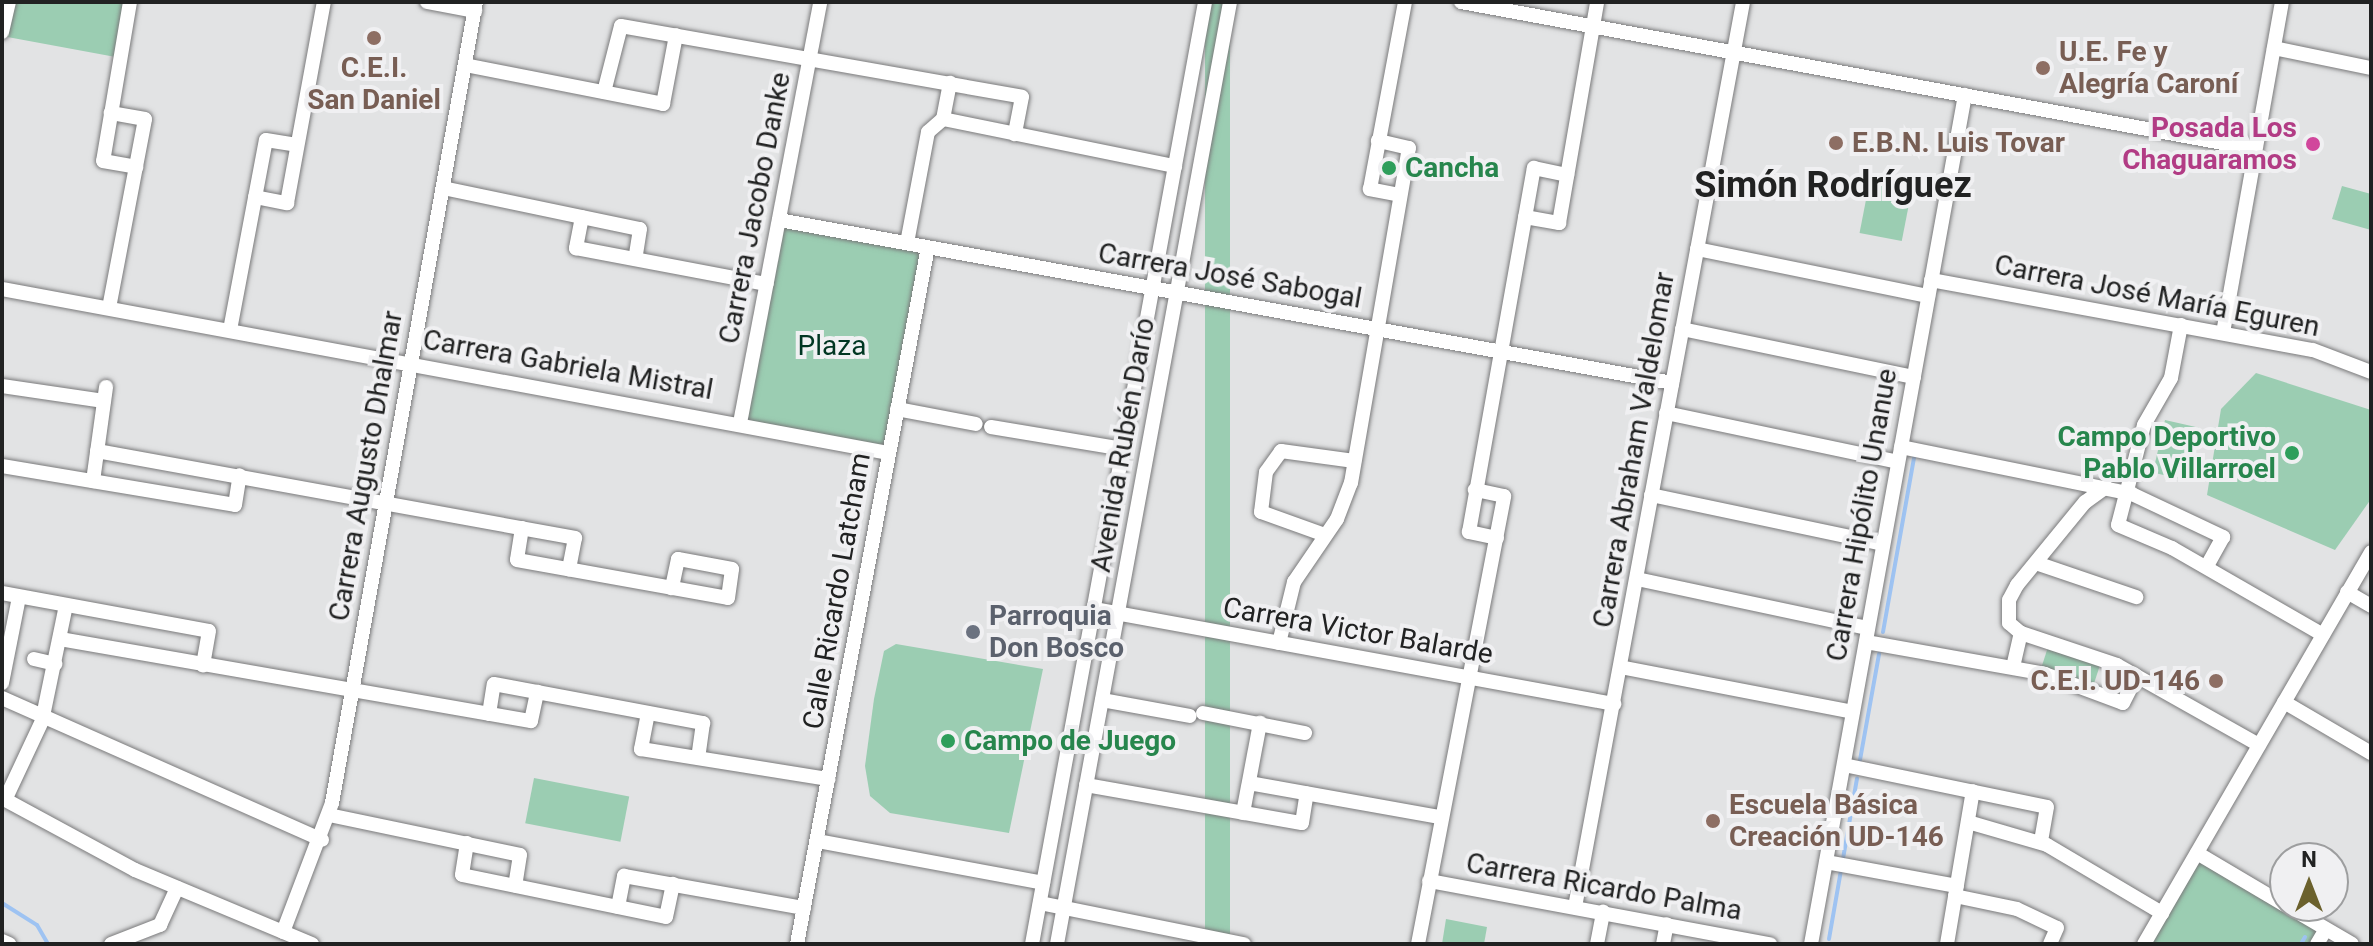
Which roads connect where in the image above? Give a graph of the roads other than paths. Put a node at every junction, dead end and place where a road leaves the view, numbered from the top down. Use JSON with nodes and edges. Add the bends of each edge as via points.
{"nodes":[{"id":1,"x":9,"y":2,"type":"edge"},
{"id":2,"x":130,"y":2,"type":"edge"},
{"id":3,"x":324,"y":2,"type":"edge"},
{"id":4,"x":427,"y":2,"type":"edge"},
{"id":5,"x":820,"y":2,"type":"edge"},
{"id":6,"x":1205,"y":2,"type":"edge"},
{"id":7,"x":1230,"y":2,"type":"edge"},
{"id":8,"x":1405,"y":2,"type":"edge"},
{"id":9,"x":1461,"y":2,"type":"edge"},
{"id":10,"x":1597,"y":2,"type":"edge"},
{"id":11,"x":1743,"y":2,"type":"edge"},
{"id":12,"x":2282,"y":2,"type":"edge"},
{"id":13,"x":476,"y":6,"type":"edge"},
{"id":14,"x":1593,"y":26,"type":"junction"},
{"id":15,"x":2,"y":32,"type":"edge"},
{"id":16,"x":676,"y":35,"type":"junction"},
{"id":17,"x":2274,"y":48,"type":"junction"},
{"id":18,"x":1733,"y":53,"type":"junction"},
{"id":19,"x":810,"y":57,"type":"junction"},
{"id":20,"x":465,"y":65,"type":"junction"},
{"id":21,"x":2371,"y":68,"type":"edge"},
{"id":22,"x":950,"y":83,"type":"junction"},
{"id":23,"x":604,"y":92,"type":"junction"},
{"id":24,"x":1965,"y":95,"type":"junction"},
{"id":25,"x":111,"y":113,"type":"junction"},
{"id":26,"x":943,"y":119,"type":"junction"},
{"id":27,"x":1015,"y":134,"type":"junction"},
{"id":28,"x":1378,"y":141,"type":"junction"},
{"id":29,"x":297,"y":145,"type":"junction"},
{"id":30,"x":2255,"y":149,"type":"junction"},
{"id":31,"x":1175,"y":166,"type":"junction"},
{"id":32,"x":136,"y":167,"type":"junction"},
{"id":33,"x":1567,"y":175,"type":"junction"},
{"id":34,"x":443,"y":188,"type":"junction"},
{"id":35,"x":1400,"y":195,"type":"junction"},
{"id":36,"x":255,"y":197,"type":"junction"},
{"id":37,"x":582,"y":217,"type":"junction"},
{"id":38,"x":1525,"y":217,"type":"junction"},
{"id":39,"x":779,"y":220,"type":"junction"},
{"id":40,"x":907,"y":243,"type":"junction"},
{"id":41,"x":928,"y":247,"type":"junction"},
{"id":42,"x":1697,"y":249,"type":"junction"},
{"id":43,"x":635,"y":259,"type":"junction"},
{"id":44,"x":1931,"y":280,"type":"junction"},
{"id":45,"x":767,"y":284,"type":"junction"},
{"id":46,"x":1153,"y":288,"type":"junction"},
{"id":47,"x":2,"y":289,"type":"edge"},
{"id":48,"x":1177,"y":292,"type":"junction"},
{"id":49,"x":1928,"y":296,"type":"junction"},
{"id":50,"x":109,"y":308,"type":"junction"},
{"id":51,"x":2181,"y":325,"type":"junction"},
{"id":52,"x":1376,"y":329,"type":"junction"},
{"id":53,"x":1682,"y":329,"type":"junction"},
{"id":54,"x":230,"y":330,"type":"junction"},
{"id":55,"x":2223,"y":333,"type":"junction"},
{"id":56,"x":1500,"y":352,"type":"junction"},
{"id":57,"x":412,"y":363,"type":"junction"},
{"id":58,"x":2371,"y":372,"type":"edge"},
{"id":59,"x":1914,"y":377,"type":"junction"},
{"id":60,"x":1672,"y":383,"type":"junction"},
{"id":61,"x":2,"y":386,"type":"edge"},
{"id":62,"x":897,"y":409,"type":"junction"},
{"id":63,"x":1666,"y":413,"type":"junction"},
{"id":64,"x":740,"y":423,"type":"junction"},
{"id":65,"x":1124,"y":449,"type":"junction"},
{"id":66,"x":97,"y":451,"type":"junction"},
{"id":67,"x":889,"y":453,"type":"junction"},
{"id":68,"x":1899,"y":455,"type":"junction"},
{"id":69,"x":1354,"y":461,"type":"junction"},
{"id":70,"x":2,"y":466,"type":"edge"},
{"id":71,"x":240,"y":475,"type":"junction"},
{"id":72,"x":93,"y":481,"type":"junction"},
{"id":73,"x":2106,"y":487,"type":"junction"},
{"id":74,"x":1475,"y":490,"type":"junction"},
{"id":75,"x":2128,"y":493,"type":"junction"},
{"id":76,"x":1651,"y":495,"type":"junction"},
{"id":77,"x":385,"y":502,"type":"junction"},
{"id":78,"x":522,"y":528,"type":"junction"},
{"id":79,"x":1325,"y":535,"type":"junction"},
{"id":80,"x":1497,"y":538,"type":"junction"},
{"id":81,"x":1883,"y":544,"type":"junction"},
{"id":82,"x":2371,"y":552,"type":"edge"},
{"id":83,"x":2036,"y":563,"type":"junction"},
{"id":84,"x":2207,"y":566,"type":"junction"},
{"id":85,"x":569,"y":569,"type":"junction"},
{"id":86,"x":1637,"y":579,"type":"junction"},
{"id":87,"x":672,"y":588,"type":"dead end"},
{"id":88,"x":2347,"y":592,"type":"junction"},
{"id":89,"x":2,"y":593,"type":"edge"},
{"id":90,"x":19,"y":597,"type":"junction"},
{"id":91,"x":2136,"y":597,"type":"dead end"},
{"id":92,"x":66,"y":605,"type":"junction"},
{"id":93,"x":2371,"y":606,"type":"edge"},
{"id":94,"x":1094,"y":609,"type":"junction"},
{"id":95,"x":1118,"y":613,"type":"junction"},
{"id":96,"x":2021,"y":633,"type":"junction"},
{"id":97,"x":1867,"y":635,"type":"junction"},
{"id":98,"x":2323,"y":635,"type":"junction"},
{"id":99,"x":60,"y":639,"type":"junction"},
{"id":100,"x":1279,"y":643,"type":"junction"},
{"id":101,"x":34,"y":659,"type":"dead end"},
{"id":102,"x":55,"y":664,"type":"junction"},
{"id":103,"x":203,"y":665,"type":"junction"},
{"id":104,"x":1620,"y":667,"type":"junction"},
{"id":105,"x":2013,"y":667,"type":"junction"},
{"id":106,"x":2137,"y":676,"type":"junction"},
{"id":107,"x":1473,"y":678,"type":"junction"},
{"id":108,"x":2,"y":683,"type":"edge"},
{"id":109,"x":351,"y":691,"type":"junction"},
{"id":110,"x":537,"y":692,"type":"junction"},
{"id":111,"x":2,"y":698,"type":"edge"},
{"id":112,"x":1102,"y":700,"type":"junction"},
{"id":113,"x":2284,"y":702,"type":"junction"},
{"id":114,"x":1614,"y":704,"type":"junction"},
{"id":115,"x":1853,"y":712,"type":"junction"},
{"id":116,"x":648,"y":713,"type":"junction"},
{"id":117,"x":489,"y":714,"type":"junction"},
{"id":118,"x":43,"y":716,"type":"junction"},
{"id":119,"x":1260,"y":723,"type":"junction"},
{"id":120,"x":1305,"y":733,"type":"dead end"},
{"id":121,"x":2259,"y":745,"type":"junction"},
{"id":122,"x":2371,"y":753,"type":"edge"},
{"id":123,"x":698,"y":757,"type":"junction"},
{"id":124,"x":1844,"y":765,"type":"junction"},
{"id":125,"x":829,"y":779,"type":"junction"},
{"id":126,"x":1249,"y":783,"type":"junction"},
{"id":127,"x":1086,"y":785,"type":"junction"},
{"id":128,"x":1973,"y":791,"type":"junction"},
{"id":129,"x":1307,"y":793,"type":"junction"},
{"id":130,"x":4,"y":799,"type":"edge"},
{"id":131,"x":1243,"y":813,"type":"junction"},
{"id":132,"x":329,"y":815,"type":"junction"},
{"id":133,"x":1440,"y":817,"type":"junction"},
{"id":134,"x":1968,"y":822,"type":"junction"},
{"id":135,"x":322,"y":840,"type":"junction"},
{"id":136,"x":817,"y":841,"type":"junction"},
{"id":137,"x":2041,"y":842,"type":"junction"},
{"id":138,"x":467,"y":843,"type":"junction"},
{"id":139,"x":2197,"y":853,"type":"junction"},
{"id":140,"x":1837,"y":864,"type":"junction"},
{"id":141,"x":1429,"y":881,"type":"junction"},
{"id":142,"x":1043,"y":883,"type":"junction"},
{"id":143,"x":673,"y":884,"type":"junction"},
{"id":144,"x":515,"y":886,"type":"junction"},
{"id":145,"x":177,"y":888,"type":"junction"},
{"id":146,"x":1956,"y":891,"type":"junction"},
{"id":147,"x":2269,"y":895,"type":"edge"},
{"id":148,"x":1040,"y":903,"type":"junction"},
{"id":149,"x":618,"y":907,"type":"junction"},
{"id":150,"x":1575,"y":907,"type":"junction"},
{"id":151,"x":804,"y":908,"type":"junction"},
{"id":152,"x":1063,"y":908,"type":"junction"},
{"id":153,"x":1603,"y":912,"type":"junction"},
{"id":154,"x":2162,"y":913,"type":"junction"},
{"id":155,"x":2314,"y":922,"type":"edge"},
{"id":156,"x":1667,"y":924,"type":"junction"},
{"id":157,"x":2326,"y":929,"type":"junction"},
{"id":158,"x":283,"y":932,"type":"junction"},
{"id":159,"x":2,"y":941,"type":"edge"},
{"id":160,"x":1219,"y":942,"type":"edge"},
{"id":161,"x":9,"y":944,"type":"edge"},
{"id":162,"x":111,"y":944,"type":"edge"},
{"id":163,"x":312,"y":944,"type":"edge"},
{"id":164,"x":797,"y":944,"type":"edge"},
{"id":165,"x":1032,"y":944,"type":"edge"},
{"id":166,"x":1057,"y":944,"type":"edge"},
{"id":167,"x":1244,"y":944,"type":"edge"},
{"id":168,"x":1418,"y":944,"type":"edge"},
{"id":169,"x":1597,"y":944,"type":"edge"},
{"id":170,"x":1663,"y":944,"type":"edge"},
{"id":171,"x":1770,"y":944,"type":"edge"},
{"id":172,"x":1811,"y":944,"type":"edge"},
{"id":173,"x":1947,"y":944,"type":"edge"},
{"id":174,"x":2050,"y":944,"type":"edge"},
{"id":175,"x":2144,"y":944,"type":"edge"},
{"id":176,"x":2317,"y":944,"type":"edge"},
{"id":177,"x":2352,"y":944,"type":"edge"}],
"edges":[{"from":1,"to":15,"type":"street"},
{"from":2,"to":25,"type":"street"},
{"from":3,"to":29,"type":"street"},
{"from":4,"to":13,"type":"street"},
{"from":5,"to":19,"type":"street","name":"Carrera Jacobo Danke"},
{"from":6,"to":31,"type":"street","name":"Avenida Rubén Darío"},
{"from":7,"to":48,"type":"street","name":"Avenida Rubén Darío"},
{"from":8,"to":28,"type":"street"},
{"from":9,"to":14,"type":"street"},
{"from":10,"to":14,"type":"street"},
{"from":11,"to":18,"type":"street","name":"Carrera Abraham Valdelomar"},
{"from":12,"to":17,"type":"street"},
{"from":13,"to":20,"type":"street","name":"Carrera Augusto Dhalmar"},
{"from":14,"to":18,"type":"street"},
{"from":14,"to":33,"type":"street"},
{"from":16,"to":19,"type":"street"},
{"from":16,"to":23,"type":"street","via":[[621,26]]},
{"from":16,"to":23,"type":"street","via":[[663,104]]},
{"from":17,"to":21,"type":"street"},
{"from":17,"to":30,"type":"street"},
{"from":18,"to":24,"type":"street"},
{"from":18,"to":42,"type":"street","name":"Carrera Abraham Valdelomar"},
{"from":19,"to":22,"type":"street"},
{"from":19,"to":39,"type":"street","name":"Carrera Jacobo Danke"},
{"from":20,"to":23,"type":"street"},
{"from":20,"to":34,"type":"street","name":"Carrera Augusto Dhalmar"},
{"from":22,"to":26,"type":"street"},
{"from":22,"to":27,"type":"street","via":[[1022,97]]},
{"from":24,"to":30,"type":"street"},
{"from":24,"to":44,"type":"street","name":"Carrera Hipólito Unanue"},
{"from":25,"to":32,"type":"street","via":[[103,161]]},
{"from":25,"to":32,"type":"street","via":[[145,119]]},
{"from":26,"to":27,"type":"street"},
{"from":26,"to":40,"type":"street","via":[[928,132]]},
{"from":27,"to":31,"type":"street"},
{"from":28,"to":35,"type":"street","via":[[1370,189]]},
{"from":28,"to":35,"type":"street","via":[[1409,148]]},
{"from":29,"to":36,"type":"street","via":[[266,140]]},
{"from":29,"to":36,"type":"street","via":[[287,203]]},
{"from":30,"to":55,"type":"street"},
{"from":31,"to":46,"type":"street","name":"Avenida Rubén Darío"},
{"from":32,"to":50,"type":"street"},
{"from":33,"to":38,"type":"street","via":[[1559,223]]},
{"from":33,"to":38,"type":"street","via":[[1534,168]]},
{"from":34,"to":37,"type":"street"},
{"from":34,"to":57,"type":"street","name":"Carrera Augusto Dhalmar"},
{"from":35,"to":52,"type":"street"},
{"from":36,"to":54,"type":"street"},
{"from":37,"to":43,"type":"street","via":[[640,229]]},
{"from":37,"to":43,"type":"street","via":[[576,248]]},
{"from":38,"to":56,"type":"street"},
{"from":39,"to":40,"type":"street","name":"Carrera José Sabogal"},
{"from":39,"to":45,"type":"street","name":"Carrera Jacobo Danke"},
{"from":40,"to":41,"type":"street","name":"Carrera José Sabogal"},
{"from":41,"to":46,"type":"street","name":"Carrera José Sabogal"},
{"from":41,"to":62,"type":"street","name":"Calle Ricardo Latcham"},
{"from":42,"to":49,"type":"street"},
{"from":42,"to":53,"type":"street","name":"Carrera Abraham Valdelomar"},
{"from":43,"to":45,"type":"street"},
{"from":44,"to":49,"type":"street","name":"Carrera Hipólito Unanue"},
{"from":44,"to":51,"type":"street","name":"Carrera José María Eguren"},
{"from":45,"to":64,"type":"street","name":"Carrera Jacobo Danke"},
{"from":46,"to":48,"type":"street","name":"Carrera José Sabogal"},
{"from":46,"to":65,"type":"street","name":"Avenida Rubén Darío"},
{"from":47,"to":50,"type":"street","name":"Carrera Gabriela Mistral"},
{"from":48,"to":52,"type":"street","name":"Carrera José Sabogal"},
{"from":48,"to":95,"type":"street","name":"Avenida Rubén Darío"},
{"from":49,"to":59,"type":"street","name":"Carrera Hipólito Unanue"},
{"from":50,"to":54,"type":"street","name":"Carrera Gabriela Mistral"},
{"from":51,"to":55,"type":"street","name":"Carrera José María Eguren"},
{"from":51,"to":75,"type":"street","via":[[2171,378],[2144,425]]},
{"from":52,"to":56,"type":"street","name":"Carrera José Sabogal"},
{"from":52,"to":69,"type":"street"},
{"from":53,"to":59,"type":"street"},
{"from":53,"to":60,"type":"street","name":"Carrera Abraham Valdelomar"},
{"from":54,"to":57,"type":"street","name":"Carrera Gabriela Mistral"},
{"from":55,"to":58,"type":"street","name":"Carrera José María Eguren","via":[[2313,350]]},
{"from":56,"to":60,"type":"street","name":"Carrera José Sabogal"},
{"from":56,"to":74,"type":"street"},
{"from":57,"to":64,"type":"street","name":"Carrera Gabriela Mistral"},
{"from":57,"to":77,"type":"street","name":"Carrera Augusto Dhalmar"},
{"from":59,"to":68,"type":"street","name":"Carrera Hipólito Unanue"},
{"from":60,"to":63,"type":"street","name":"Carrera Abraham Valdelomar"},
{"from":61,"to":66,"type":"street","via":[[105,394]]},
{"from":62,"to":65,"type":"street"},
{"from":62,"to":67,"type":"street","name":"Calle Ricardo Latcham"},
{"from":63,"to":68,"type":"street"},
{"from":63,"to":76,"type":"street","name":"Carrera Abraham Valdelomar"},
{"from":64,"to":67,"type":"street","name":"Carrera Gabriela Mistral"},
{"from":65,"to":94,"type":"street","name":"Avenida Rubén Darío"},
{"from":66,"to":71,"type":"street"},
{"from":66,"to":72,"type":"street"},
{"from":67,"to":125,"type":"street","name":"Calle Ricardo Latcham"},
{"from":68,"to":73,"type":"street"},
{"from":68,"to":81,"type":"street","name":"Carrera Hipólito Unanue"},
{"from":69,"to":79,"type":"street","via":[[1341,511]]},
{"from":69,"to":79,"type":"street","via":[[1281,451],[1266,472],[1261,512]]},
{"from":70,"to":72,"type":"street"},
{"from":71,"to":72,"type":"street","via":[[235,505]]},
{"from":71,"to":77,"type":"street"},
{"from":73,"to":75,"type":"street"},
{"from":73,"to":83,"type":"street","via":[[2085,502]]},
{"from":74,"to":80,"type":"street","via":[[1469,532]]},
{"from":74,"to":80,"type":"street","via":[[1504,496]]},
{"from":75,"to":84,"type":"street","via":[[2118,525]]},
{"from":75,"to":84,"type":"street","via":[[2223,537]]},
{"from":76,"to":81,"type":"street"},
{"from":76,"to":86,"type":"street","name":"Carrera Abraham Valdelomar"},
{"from":77,"to":78,"type":"street"},
{"from":77,"to":109,"type":"street","name":"Carrera Augusto Dhalmar"},
{"from":78,"to":85,"type":"street","via":[[517,560]]},
{"from":78,"to":85,"type":"street","via":[[575,538]]},
{"from":79,"to":100,"type":"street","via":[[1294,582]]},
{"from":80,"to":107,"type":"street"},
{"from":81,"to":97,"type":"street","name":"Carrera Hipólito Unanue"},
{"from":82,"to":88,"type":"street"},
{"from":83,"to":91,"type":"street"},
{"from":83,"to":96,"type":"street","via":[[2009,600],[2009,623]]},
{"from":84,"to":98,"type":"street"},
{"from":85,"to":87,"type":"street"},
{"from":86,"to":97,"type":"street"},
{"from":86,"to":104,"type":"street","name":"Carrera Abraham Valdelomar"},
{"from":88,"to":93,"type":"street"},
{"from":88,"to":98,"type":"street"},
{"from":89,"to":90,"type":"street"},
{"from":90,"to":92,"type":"street"},
{"from":90,"to":108,"type":"street"},
{"from":92,"to":99,"type":"street"},
{"from":92,"to":103,"type":"street","via":[[209,631]]},
{"from":94,"to":95,"type":"street","name":"Carrera Victor Balarde"},
{"from":94,"to":142,"type":"street","name":"Avenida Rubén Darío"},
{"from":95,"to":100,"type":"street","name":"Carrera Victor Balarde"},
{"from":95,"to":112,"type":"street","name":"Avenida Rubén Darío"},
{"from":96,"to":105,"type":"street"},
{"from":96,"to":106,"type":"street","via":[[2079,649]]},
{"from":97,"to":105,"type":"street"},
{"from":97,"to":115,"type":"street","name":"Carrera Hipólito Unanue"},
{"from":98,"to":113,"type":"street"},
{"from":99,"to":102,"type":"street"},
{"from":99,"to":103,"type":"street"},
{"from":100,"to":107,"type":"street","name":"Carrera Victor Balarde"},
{"from":101,"to":102,"type":"street"},
{"from":102,"to":118,"type":"street"},
{"from":103,"to":109,"type":"street"},
{"from":104,"to":114,"type":"street","name":"Carrera Abraham Valdelomar"},
{"from":104,"to":115,"type":"street"},
{"from":105,"to":106,"type":"street","via":[[2072,681],[2123,703]]},
{"from":106,"to":121,"type":"street"},
{"from":107,"to":114,"type":"street","name":"Carrera Victor Balarde"},
{"from":107,"to":133,"type":"street"},
{"from":109,"to":117,"type":"street"},
{"from":109,"to":132,"type":"street","name":"Carrera Augusto Dhalmar"},
{"from":110,"to":116,"type":"street"},
{"from":110,"to":117,"type":"street","via":[[531,721]]},
{"from":110,"to":117,"type":"street","via":[[494,684]]},
{"from":111,"to":118,"type":"street"},
{"from":112,"to":119,"type":"street"},
{"from":112,"to":127,"type":"street","name":"Avenida Rubén Darío"},
{"from":113,"to":121,"type":"street"},
{"from":113,"to":122,"type":"street"},
{"from":114,"to":150,"type":"street","name":"Carrera Abraham Valdelomar"},
{"from":115,"to":124,"type":"street","name":"Carrera Hipólito Unanue"},
{"from":116,"to":123,"type":"street","via":[[703,723]]},
{"from":116,"to":123,"type":"street","via":[[641,749]]},
{"from":118,"to":130,"type":"street"},
{"from":118,"to":135,"type":"street"},
{"from":119,"to":120,"type":"street"},
{"from":119,"to":126,"type":"street"},
{"from":121,"to":139,"type":"street"},
{"from":123,"to":125,"type":"street"},
{"from":124,"to":128,"type":"street"},
{"from":124,"to":140,"type":"street","name":"Carrera Hipólito Unanue"},
{"from":125,"to":136,"type":"street","name":"Calle Ricardo Latcham"},
{"from":126,"to":129,"type":"street"},
{"from":126,"to":131,"type":"street"},
{"from":127,"to":131,"type":"street"},
{"from":127,"to":152,"type":"street","name":"Avenida Rubén Darío"},
{"from":128,"to":134,"type":"street"},
{"from":128,"to":137,"type":"street","via":[[2047,807]]},
{"from":129,"to":131,"type":"street","via":[[1302,823]]},
{"from":129,"to":133,"type":"street"},
{"from":130,"to":145,"type":"street"},
{"from":132,"to":135,"type":"street","name":"Carrera Augusto Dhalmar"},
{"from":132,"to":138,"type":"street"},
{"from":133,"to":141,"type":"street"},
{"from":134,"to":137,"type":"street"},
{"from":134,"to":146,"type":"street"},
{"from":135,"to":158,"type":"street","name":"Carrera Augusto Dhalmar"},
{"from":136,"to":142,"type":"street"},
{"from":136,"to":151,"type":"street","name":"Calle Ricardo Latcham"},
{"from":137,"to":154,"type":"street"},
{"from":138,"to":144,"type":"street","via":[[520,855]]},
{"from":138,"to":144,"type":"street","via":[[462,875]]},
{"from":139,"to":147,"type":"street"},
{"from":139,"to":154,"type":"street"},
{"from":140,"to":146,"type":"street"},
{"from":140,"to":172,"type":"street","name":"Carrera Hipólito Unanue"},
{"from":141,"to":150,"type":"street","name":"Carrera Ricardo Palma"},
{"from":141,"to":168,"type":"street"},
{"from":142,"to":148,"type":"street","name":"Avenida Rubén Darío"},
{"from":143,"to":149,"type":"street","via":[[624,876]]},
{"from":143,"to":149,"type":"street","via":[[666,917]]},
{"from":143,"to":151,"type":"street"},
{"from":144,"to":149,"type":"street"},
{"from":145,"to":158,"type":"street"},
{"from":145,"to":162,"type":"street","via":[[160,925]]},
{"from":146,"to":173,"type":"street"},
{"from":146,"to":174,"type":"street","via":[[2017,909],[2057,928]]},
{"from":148,"to":152,"type":"street"},
{"from":148,"to":165,"type":"street","name":"Avenida Rubén Darío"},
{"from":150,"to":153,"type":"street","name":"Carrera Ricardo Palma"},
{"from":151,"to":164,"type":"street","name":"Calle Ricardo Latcham"},
{"from":152,"to":160,"type":"street"},
{"from":152,"to":166,"type":"street","name":"Avenida Rubén Darío"},
{"from":153,"to":156,"type":"street","name":"Carrera Ricardo Palma"},
{"from":153,"to":169,"type":"street"},
{"from":154,"to":175,"type":"street"},
{"from":155,"to":157,"type":"street"},
{"from":156,"to":170,"type":"street"},
{"from":156,"to":171,"type":"street","name":"Carrera Ricardo Palma"},
{"from":157,"to":176,"type":"street"},
{"from":157,"to":177,"type":"street"},
{"from":158,"to":163,"type":"street"},
{"from":159,"to":161,"type":"street"},
{"from":160,"to":167,"type":"street"}]}
